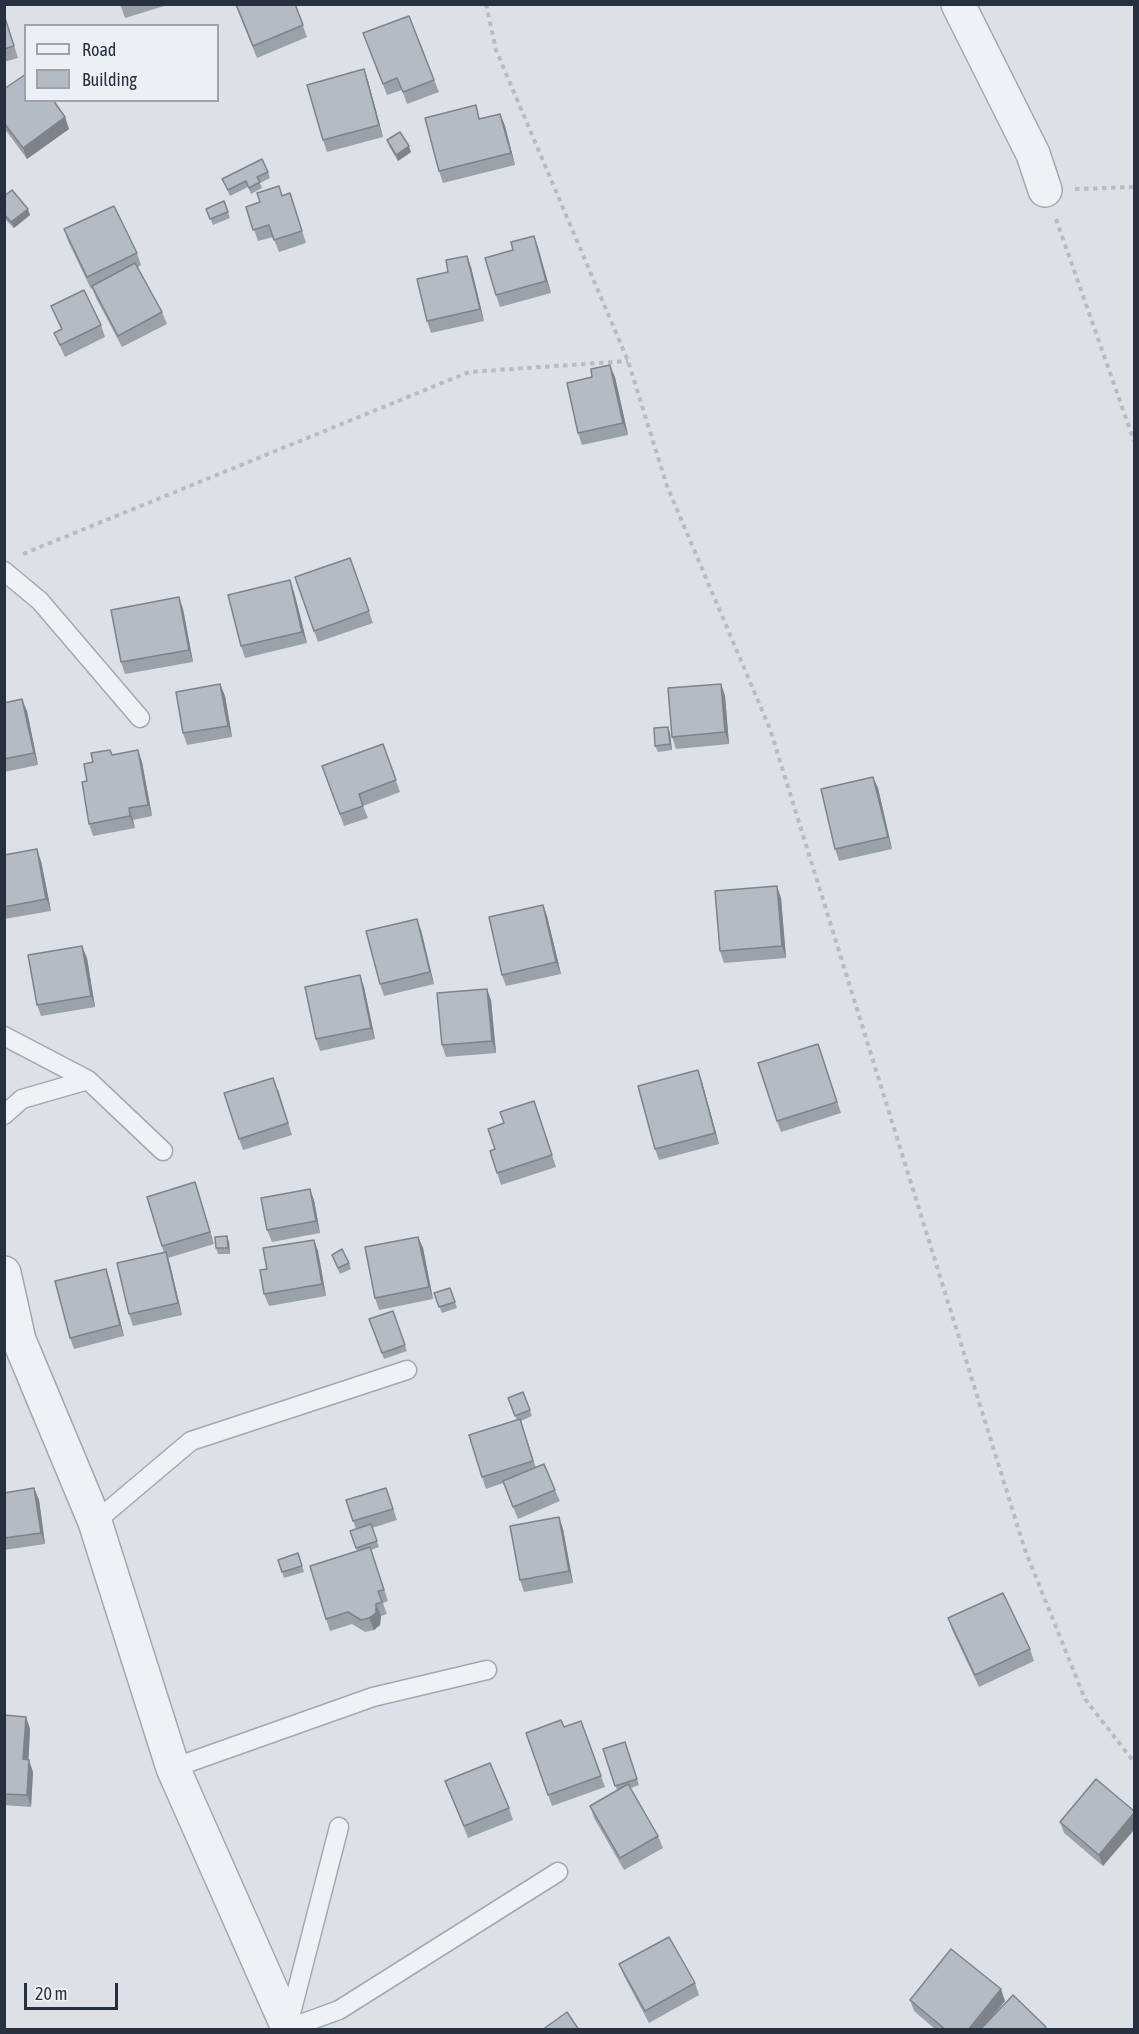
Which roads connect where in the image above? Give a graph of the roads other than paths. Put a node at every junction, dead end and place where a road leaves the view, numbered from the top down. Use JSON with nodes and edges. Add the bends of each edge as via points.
{"nodes":[{"id":1,"x":958,"y":4,"type":"edge"},
{"id":2,"x":1045,"y":190,"type":"road end"},
{"id":3,"x":10,"y":564,"type":"edge"},
{"id":4,"x":140,"y":718,"type":"dead end"},
{"id":5,"x":4,"y":1036,"type":"edge"},
{"id":6,"x":88,"y":1080,"type":"junction"},
{"id":7,"x":4,"y":1115,"type":"edge"},
{"id":8,"x":163,"y":1151,"type":"dead end"},
{"id":9,"x":4,"y":1273,"type":"edge"},
{"id":10,"x":407,"y":1370,"type":"dead end"},
{"id":11,"x":95,"y":1522,"type":"junction"},
{"id":12,"x":487,"y":1670,"type":"dead end"},
{"id":13,"x":173,"y":1767,"type":"junction"},
{"id":14,"x":339,"y":1827,"type":"dead end"},
{"id":15,"x":558,"y":1872,"type":"dead end"},
{"id":16,"x":287,"y":2029,"type":"edge"}],
"edges":[{"from":1,"to":2,"type":"street","via":[[1033,154]]},
{"from":3,"to":4,"type":"lane"},
{"from":5,"to":6,"type":"lane"},
{"from":6,"to":7,"type":"lane","via":[[22,1099]]},
{"from":6,"to":8,"type":"lane"},
{"from":9,"to":11,"type":"street","via":[[19,1340]]},
{"from":10,"to":11,"type":"lane","via":[[191,1441]]},
{"from":11,"to":13,"type":"street"},
{"from":12,"to":13,"type":"lane","via":[[373,1697]]},
{"from":13,"to":16,"type":"street"},
{"from":14,"to":16,"type":"lane"},
{"from":15,"to":16,"type":"lane","via":[[339,2010]]}]}
